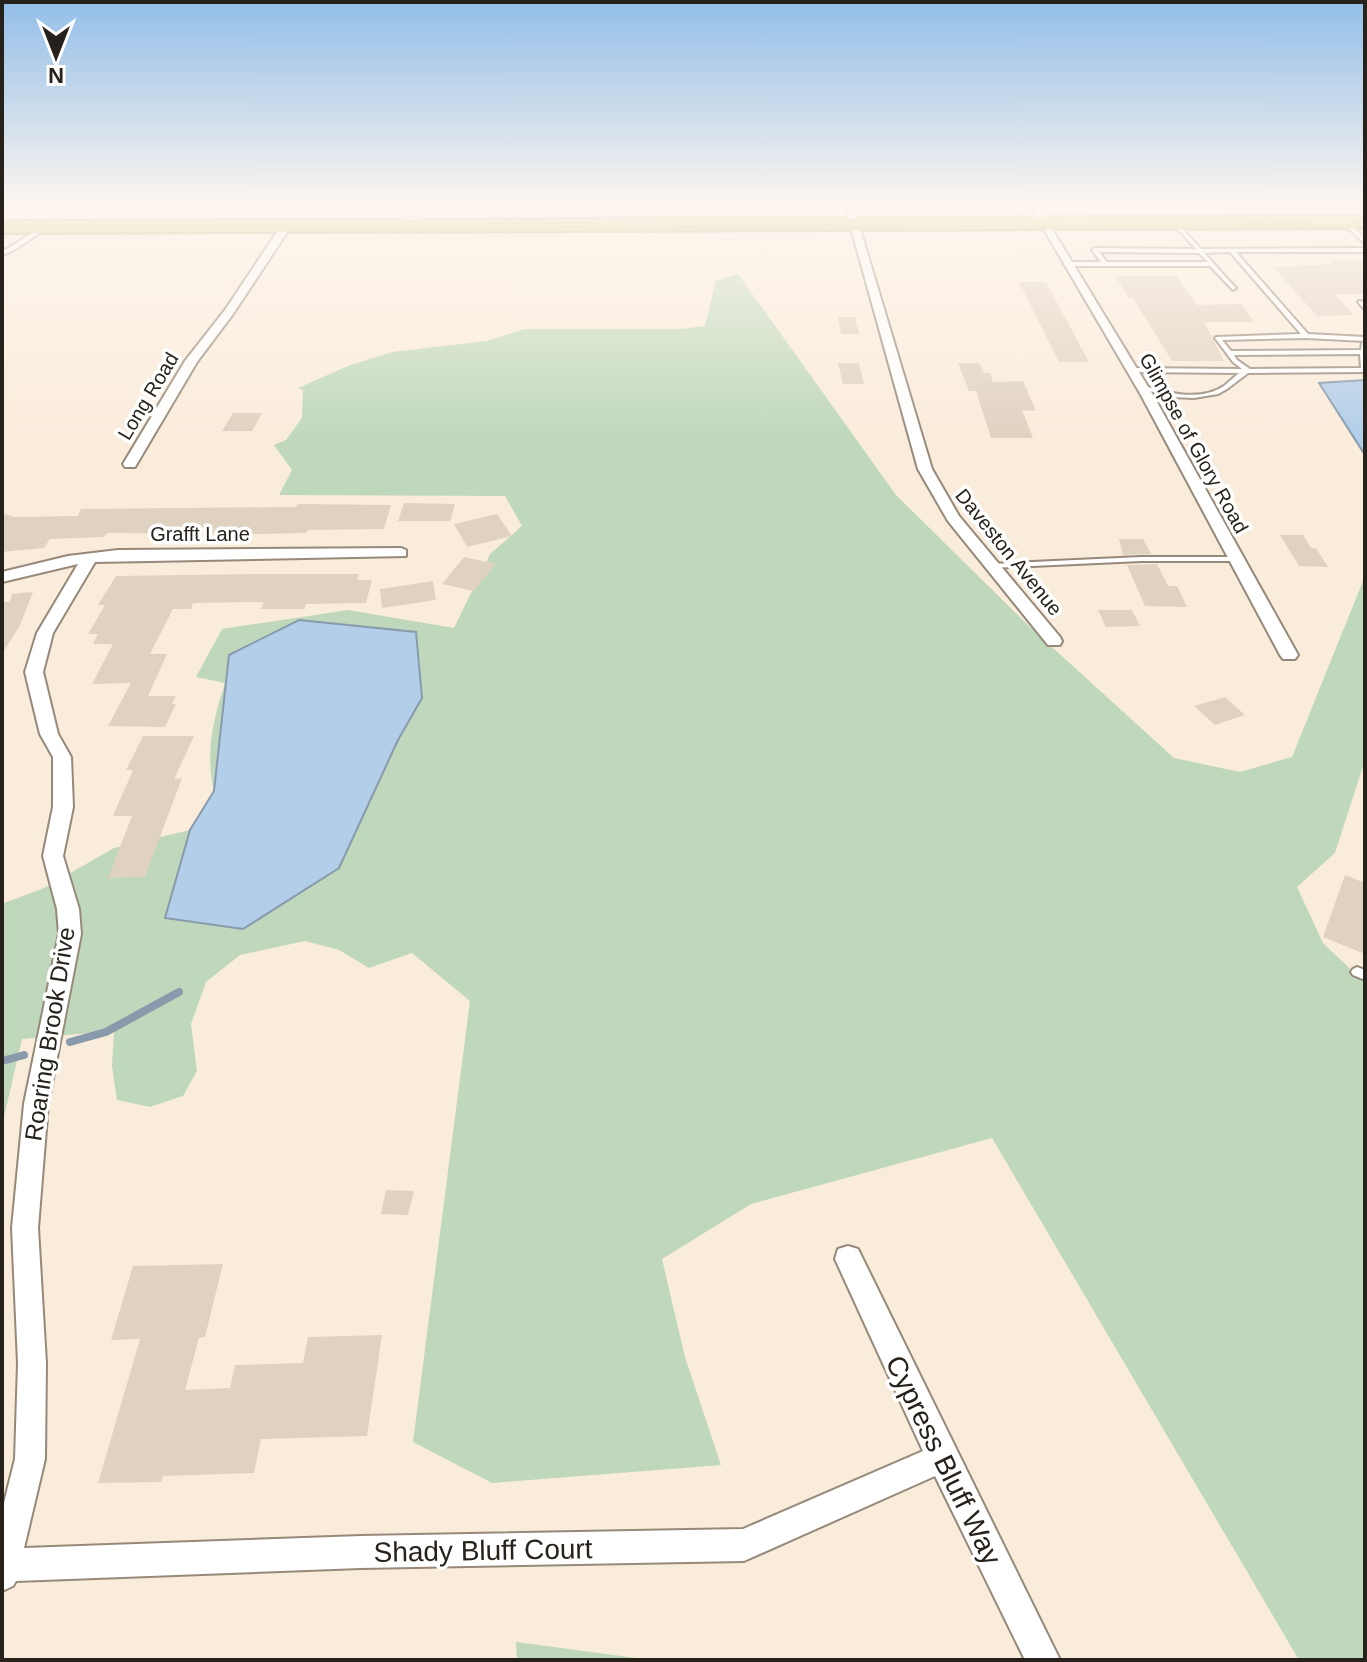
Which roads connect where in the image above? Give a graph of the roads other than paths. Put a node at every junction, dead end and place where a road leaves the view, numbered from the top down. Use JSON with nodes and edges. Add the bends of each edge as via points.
{"nodes":[{"id":1,"x":249,"y":282,"type":"edge"},
{"id":2,"x":870,"y":282,"type":"edge"},
{"id":3,"x":1078,"y":282,"type":"edge"},
{"id":4,"x":1227,"y":282,"type":"edge"},
{"id":5,"x":1259,"y":282,"type":"edge"},
{"id":6,"x":1233,"y":288,"type":"dead end"},
{"id":7,"x":1306,"y":336,"type":"junction"},
{"id":8,"x":1365,"y":341,"type":"edge"},
{"id":9,"x":1362,"y":352,"type":"junction"},
{"id":10,"x":1229,"y":353,"type":"junction"},
{"id":11,"x":1131,"y":370,"type":"junction"},
{"id":12,"x":1247,"y":371,"type":"junction"},
{"id":13,"x":1141,"y":387,"type":"junction"},
{"id":14,"x":130,"y":464,"type":"dead end"},
{"id":15,"x":401,"y":553,"type":"dead end"},
{"id":16,"x":90,"y":558,"type":"junction"},
{"id":17,"x":1235,"y":559,"type":"junction"},
{"id":18,"x":990,"y":566,"type":"junction"},
{"id":19,"x":2,"y":577,"type":"edge"},
{"id":20,"x":1054,"y":641,"type":"dead end"},
{"id":21,"x":1289,"y":655,"type":"dead end"},
{"id":22,"x":848,"y":1259,"type":"dead end"},
{"id":23,"x":942,"y":1458,"type":"junction"},
{"id":24,"x":4,"y":1570,"type":"edge"},
{"id":25,"x":1043,"y":1660,"type":"edge"}],
"edges":[{"from":1,"to":14,"type":"street","name":"Long Road","via":[[191,361]]},
{"from":2,"to":18,"type":"street","name":"Daveston Avenue","via":[[925,469],[953,518]]},
{"from":3,"to":11,"type":"street","name":"Glimpse of Glory Road"},
{"from":4,"to":6,"type":"lane"},
{"from":5,"to":7,"type":"lane"},
{"from":7,"to":8,"type":"lane"},
{"from":7,"to":10,"type":"lane","via":[[1218,338]]},
{"from":8,"to":9,"type":"lane"},
{"from":9,"to":10,"type":"lane"},
{"from":9,"to":12,"type":"lane","via":[[1364,370]]},
{"from":10,"to":12,"type":"lane"},
{"from":11,"to":12,"type":"lane"},
{"from":11,"to":13,"type":"street","name":"Glimpse of Glory Road"},
{"from":12,"to":13,"type":"lane","via":[[1224,389],[1205,395]]},
{"from":13,"to":17,"type":"street","name":"Glimpse of Glory Road"},
{"from":15,"to":16,"type":"street","name":"Grafft Lane"},
{"from":16,"to":19,"type":"street","name":"Grafft Lane"},
{"from":16,"to":24,"type":"street","name":"Roaring Brook Drive","via":[[45,633],[34,672],[49,734],[62,757],[63,807],[53,856],[70,934],[36,1104],[25,1228],[32,1363],[30,1459]]},
{"from":17,"to":18,"type":"lane"},
{"from":17,"to":21,"type":"street","name":"Glimpse of Glory Road"},
{"from":18,"to":20,"type":"street","name":"Daveston Avenue"},
{"from":22,"to":23,"type":"street","name":"Cypress Bluff Way"},
{"from":23,"to":24,"type":"street","name":"Shady Bluff Court","via":[[744,1545],[361,1552]]},
{"from":23,"to":25,"type":"street","name":"Cypress Bluff Way"}]}
